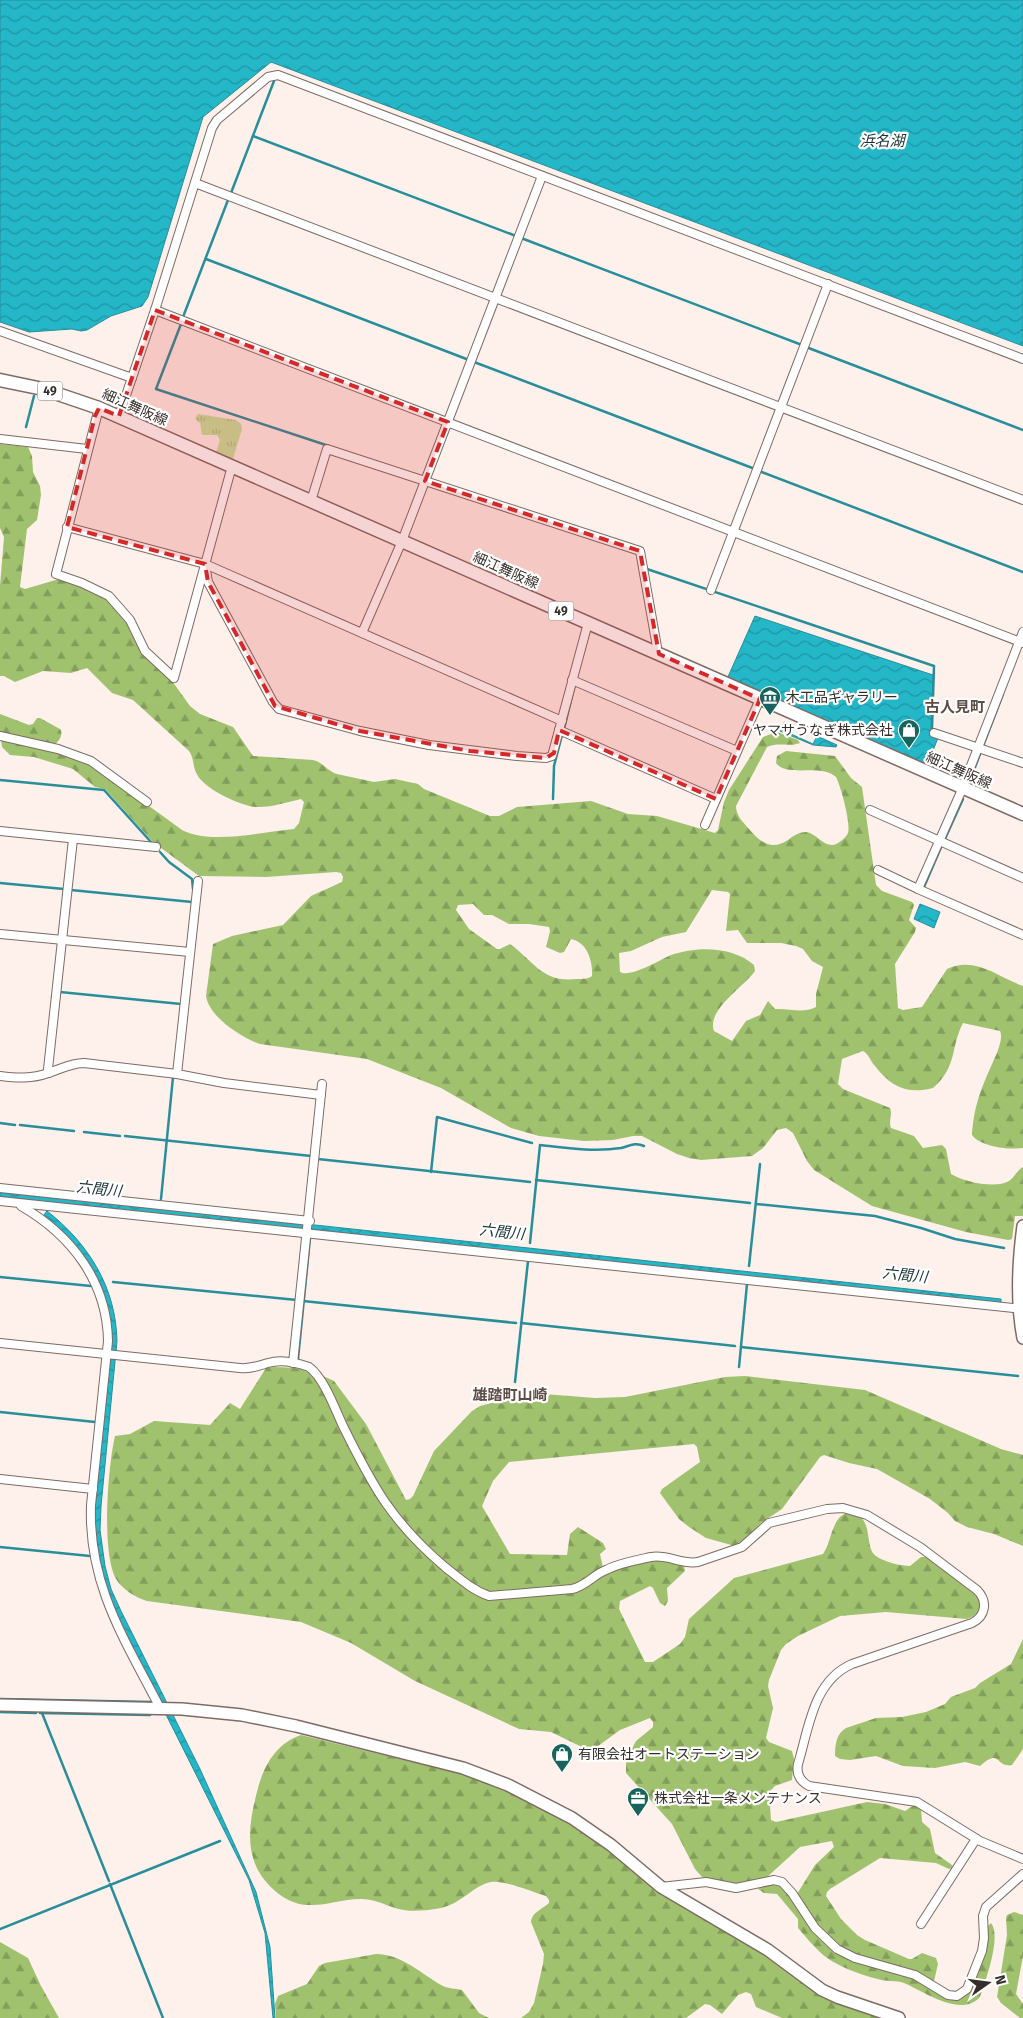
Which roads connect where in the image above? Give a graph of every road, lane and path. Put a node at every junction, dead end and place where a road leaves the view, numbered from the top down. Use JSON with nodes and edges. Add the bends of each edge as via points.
{"nodes":[{"id":1,"x":542,"y":176,"type":"junction"},
{"id":2,"x":195,"y":183,"type":"junction"},
{"id":3,"x":828,"y":284,"type":"junction"},
{"id":4,"x":495,"y":298,"type":"junction"},
{"id":5,"x":155,"y":310,"type":"junction"},
{"id":6,"x":0,"y":330,"type":"edge"},
{"id":7,"x":1023,"y":359,"type":"edge"},
{"id":8,"x":132,"y":378,"type":"junction"},
{"id":9,"x":0,"y":380,"type":"edge"},
{"id":10,"x":781,"y":407,"type":"junction"},
{"id":11,"x":99,"y":408,"type":"junction"},
{"id":12,"x":119,"y":416,"type":"junction"},
{"id":13,"x":448,"y":422,"type":"junction"},
{"id":14,"x":0,"y":439,"type":"edge"},
{"id":15,"x":87,"y":449,"type":"junction"},
{"id":16,"x":232,"y":466,"type":"junction"},
{"id":17,"x":425,"y":481,"type":"junction"},
{"id":18,"x":1023,"y":500,"type":"edge"},
{"id":19,"x":311,"y":501,"type":"junction"},
{"id":20,"x":68,"y":527,"type":"junction"},
{"id":21,"x":733,"y":532,"type":"junction"},
{"id":22,"x":402,"y":541,"type":"junction"},
{"id":23,"x":205,"y":564,"type":"junction"},
{"id":24,"x":711,"y":590,"type":"dead end"},
{"id":25,"x":588,"y":623,"type":"junction"},
{"id":26,"x":1023,"y":632,"type":"edge"},
{"id":27,"x":362,"y":633,"type":"junction"},
{"id":28,"x":1021,"y":642,"type":"edge"},
{"id":29,"x":655,"y":652,"type":"junction"},
{"id":30,"x":572,"y":680,"type":"junction"},
{"id":31,"x":760,"y":698,"type":"junction"},
{"id":32,"x":562,"y":721,"type":"junction"},
{"id":33,"x":559,"y":730,"type":"junction"},
{"id":34,"x":934,"y":733,"type":"dead end"},
{"id":35,"x":0,"y":736,"type":"edge"},
{"id":36,"x":979,"y":748,"type":"junction"},
{"id":37,"x":737,"y":751,"type":"junction"},
{"id":38,"x":1023,"y":763,"type":"edge"},
{"id":39,"x":963,"y":788,"type":"junction"},
{"id":40,"x":716,"y":799,"type":"junction"},
{"id":41,"x":147,"y":802,"type":"dead end"},
{"id":42,"x":870,"y":810,"type":"dead end"},
{"id":43,"x":1023,"y":814,"type":"edge"},
{"id":44,"x":704,"y":825,"type":"dead end"},
{"id":45,"x":0,"y":831,"type":"edge"},
{"id":46,"x":73,"y":838,"type":"junction"},
{"id":47,"x":940,"y":841,"type":"junction"},
{"id":48,"x":156,"y":847,"type":"dead end"},
{"id":49,"x":878,"y":870,"type":"dead end"},
{"id":50,"x":1023,"y":878,"type":"edge"},
{"id":51,"x":198,"y":881,"type":"dead end"},
{"id":52,"x":918,"y":889,"type":"junction"},
{"id":53,"x":0,"y":934,"type":"edge"},
{"id":54,"x":1023,"y":936,"type":"edge"},
{"id":55,"x":62,"y":940,"type":"junction"},
{"id":56,"x":190,"y":952,"type":"junction"},
{"id":57,"x":49,"y":1073,"type":"junction"},
{"id":58,"x":177,"y":1074,"type":"junction"},
{"id":59,"x":0,"y":1076,"type":"edge"},
{"id":60,"x":322,"y":1084,"type":"dead end"},
{"id":61,"x":321,"y":1095,"type":"junction"},
{"id":62,"x":0,"y":1188,"type":"edge"},
{"id":63,"x":0,"y":1202,"type":"edge"},
{"id":64,"x":20,"y":1205,"type":"junction"},
{"id":65,"x":307,"y":1226,"type":"junction"},
{"id":66,"x":1023,"y":1226,"type":"edge"},
{"id":67,"x":1021,"y":1309,"type":"edge"},
{"id":68,"x":1023,"y":1338,"type":"edge"},
{"id":69,"x":0,"y":1343,"type":"edge"},
{"id":70,"x":111,"y":1355,"type":"junction"},
{"id":71,"x":293,"y":1363,"type":"junction"},
{"id":72,"x":0,"y":1479,"type":"edge"},
{"id":73,"x":93,"y":1489,"type":"junction"},
{"id":74,"x":0,"y":1705,"type":"edge"},
{"id":75,"x":164,"y":1708,"type":"junction"},
{"id":76,"x":976,"y":1839,"type":"junction"},
{"id":77,"x":1023,"y":1859,"type":"edge"},
{"id":78,"x":1023,"y":1874,"type":"edge"},
{"id":79,"x":662,"y":1887,"type":"junction"},
{"id":80,"x":921,"y":1924,"type":"dead end"},
{"id":81,"x":899,"y":2018,"type":"edge"}],
"edges":[{"from":1,"to":2,"type":"street","via":[[278,75],[268,77],[214,123]]},
{"from":1,"to":3,"type":"street"},
{"from":1,"to":4,"type":"street"},
{"from":2,"to":4,"type":"street"},
{"from":2,"to":5,"type":"street"},
{"from":3,"to":7,"type":"street"},
{"from":3,"to":10,"type":"street"},
{"from":4,"to":10,"type":"street"},
{"from":4,"to":13,"type":"street"},
{"from":5,"to":8,"type":"street"},
{"from":5,"to":13,"type":"street"},
{"from":6,"to":8,"type":"street"},
{"from":8,"to":12,"type":"street"},
{"from":9,"to":11,"type":"main road","name":"細江舞阪線","number":"49","via":[[43,388]]},
{"from":10,"to":18,"type":"street"},
{"from":10,"to":21,"type":"street"},
{"from":11,"to":12,"type":"main road","name":"細江舞阪線","number":"49"},
{"from":11,"to":15,"type":"street"},
{"from":12,"to":16,"type":"main road","name":"細江舞阪線","number":"49"},
{"from":13,"to":17,"type":"street"},
{"from":13,"to":21,"type":"street"},
{"from":14,"to":15,"type":"street"},
{"from":15,"to":20,"type":"street"},
{"from":16,"to":19,"type":"main road","name":"細江舞阪線","number":"49"},
{"from":16,"to":23,"type":"street"},
{"from":17,"to":19,"type":"street","via":[[327,449]]},
{"from":17,"to":22,"type":"street"},
{"from":17,"to":29,"type":"street","via":[[640,551],[657,647]]},
{"from":19,"to":22,"type":"main road","name":"細江舞阪線","number":"49"},
{"from":20,"to":23,"type":"street"},
{"from":20,"to":23,"type":"street","via":[[56,574],[82,582],[109,596],[130,620],[145,651],[174,678]]},
{"from":21,"to":24,"type":"street"},
{"from":21,"to":28,"type":"street"},
{"from":22,"to":25,"type":"main road","name":"細江舞阪線","number":"49"},
{"from":22,"to":27,"type":"street"},
{"from":23,"to":27,"type":"street"},
{"from":23,"to":33,"type":"street","via":[[208,582],[279,709],[410,741],[516,756],[549,758],[554,753]]},
{"from":25,"to":29,"type":"main road","name":"細江舞阪線","number":"49"},
{"from":25,"to":30,"type":"street"},
{"from":26,"to":28,"type":"street"},
{"from":27,"to":32,"type":"street"},
{"from":28,"to":36,"type":"street"},
{"from":29,"to":31,"type":"main road","name":"細江舞阪線","number":"49"},
{"from":30,"to":32,"type":"street"},
{"from":30,"to":37,"type":"street"},
{"from":31,"to":37,"type":"street"},
{"from":31,"to":39,"type":"main road","name":"細江舞阪線","number":"49"},
{"from":32,"to":33,"type":"street"},
{"from":33,"to":40,"type":"street"},
{"from":34,"to":36,"type":"street"},
{"from":35,"to":41,"type":"street","via":[[58,749],[91,761]]},
{"from":36,"to":38,"type":"street"},
{"from":36,"to":39,"type":"street"},
{"from":37,"to":40,"type":"street"},
{"from":39,"to":43,"type":"main road","name":"細江舞阪線","number":"49"},
{"from":39,"to":47,"type":"street"},
{"from":40,"to":44,"type":"street"},
{"from":42,"to":47,"type":"street"},
{"from":45,"to":46,"type":"street"},
{"from":46,"to":48,"type":"street"},
{"from":46,"to":55,"type":"street"},
{"from":47,"to":50,"type":"street"},
{"from":47,"to":52,"type":"street"},
{"from":49,"to":52,"type":"street"},
{"from":51,"to":56,"type":"street"},
{"from":52,"to":54,"type":"street"},
{"from":53,"to":55,"type":"street"},
{"from":55,"to":56,"type":"street"},
{"from":55,"to":57,"type":"street"},
{"from":56,"to":58,"type":"street"},
{"from":57,"to":58,"type":"street","via":[[76,1063]]},
{"from":57,"to":59,"type":"street","via":[[22,1079]]},
{"from":58,"to":61,"type":"street"},
{"from":60,"to":61,"type":"street"},
{"from":61,"to":65,"type":"street"},
{"from":62,"to":65,"type":"street"},
{"from":63,"to":64,"type":"street"},
{"from":64,"to":65,"type":"street"},
{"from":64,"to":70,"type":"street","via":[[64,1238],[87,1268],[106,1316]]},
{"from":65,"to":67,"type":"street"},
{"from":65,"to":71,"type":"street"},
{"from":66,"to":67,"type":"street","via":[[1019,1264]]},
{"from":67,"to":68,"type":"street"},
{"from":69,"to":70,"type":"street"},
{"from":70,"to":71,"type":"street","via":[[240,1368],[255,1368],[275,1362]]},
{"from":70,"to":73,"type":"street"},
{"from":71,"to":76,"type":"street","via":[[309,1367],[315,1373],[372,1483],[396,1519],[425,1550],[468,1586],[490,1596],[572,1589],[583,1586],[605,1570],[650,1557],[698,1562],[742,1546],[769,1523],[835,1508],[860,1512],[920,1547],[982,1594],[985,1605],[981,1616],[972,1623],[837,1672],[817,1701],[798,1764],[798,1775],[809,1786],[917,1802]]},
{"from":72,"to":73,"type":"street"},
{"from":73,"to":75,"type":"street","via":[[91,1530],[99,1580],[112,1615]]},
{"from":74,"to":75,"type":"street"},
{"from":75,"to":79,"type":"street","via":[[262,1718],[486,1776],[530,1794],[572,1818],[612,1845]]},
{"from":76,"to":77,"type":"street"},
{"from":76,"to":80,"type":"street"},
{"from":78,"to":79,"type":"street","via":[[986,1908],[982,1951],[967,1989],[957,1996],[948,1995],[915,1975],[854,1958],[836,1949],[818,1932],[782,1882],[774,1880],[736,1888],[706,1882]]},
{"from":79,"to":81,"type":"street","via":[[768,1950],[822,1990]]}]}
